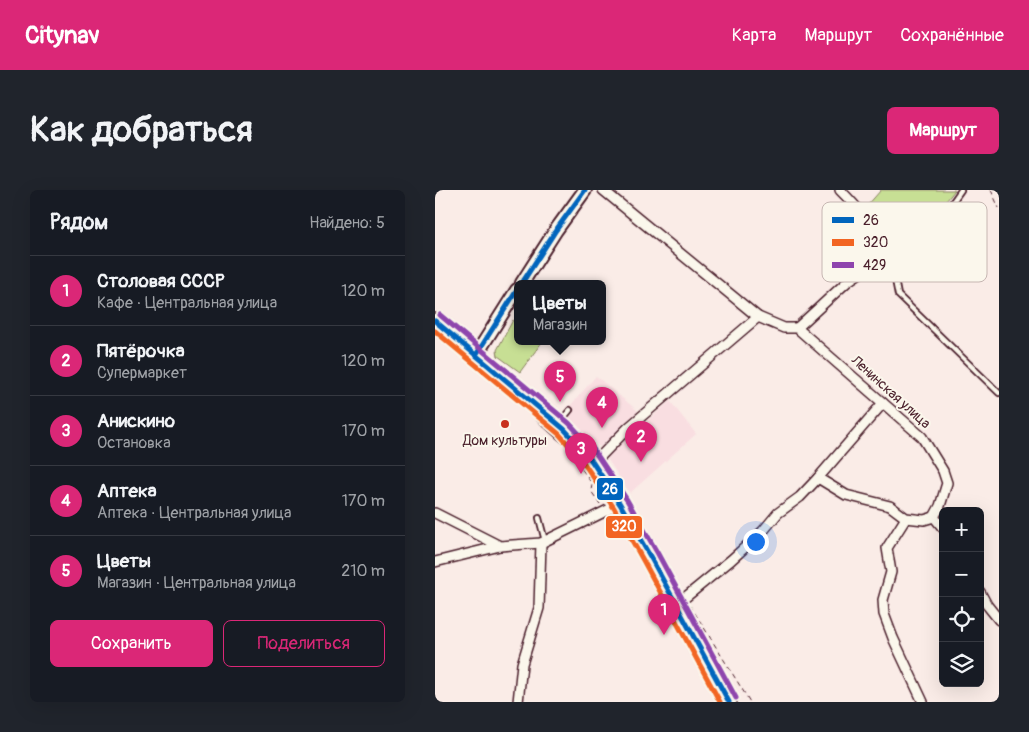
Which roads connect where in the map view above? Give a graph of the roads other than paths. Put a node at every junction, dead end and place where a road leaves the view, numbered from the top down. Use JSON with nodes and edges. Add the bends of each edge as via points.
{"nodes":[{"id":1,"x":585,"y":190,"type":"edge"},
{"id":2,"x":603,"y":190,"type":"edge"},
{"id":3,"x":840,"y":190,"type":"edge"},
{"id":4,"x":961,"y":190,"type":"edge"},
{"id":5,"x":851,"y":202,"type":"edge"},
{"id":6,"x":953,"y":202,"type":"edge"},
{"id":7,"x":524,"y":280,"type":"edge"},
{"id":8,"x":847,"y":282,"type":"edge"},
{"id":9,"x":895,"y":282,"type":"edge"},
{"id":10,"x":514,"y":295,"type":"edge"},
{"id":11,"x":758,"y":317,"type":"junction"},
{"id":12,"x":435,"y":321,"type":"edge"},
{"id":13,"x":797,"y":328,"type":"junction"},
{"id":14,"x":476,"y":355,"type":"junction"},
{"id":15,"x":999,"y":393,"type":"edge"},
{"id":16,"x":883,"y":403,"type":"junction"},
{"id":17,"x":538,"y":408,"type":"junction"},
{"id":18,"x":570,"y":410,"type":"dead end"},
{"id":19,"x":558,"y":425,"type":"junction"},
{"id":20,"x":581,"y":446,"type":"junction"},
{"id":21,"x":594,"y":463,"type":"junction"},
{"id":22,"x":818,"y":478,"type":"junction"},
{"id":23,"x":615,"y":507,"type":"junction"},
{"id":24,"x":435,"y":513,"type":"edge"},
{"id":25,"x":934,"y":517,"type":"junction"},
{"id":26,"x":539,"y":518,"type":"dead end"},
{"id":27,"x":906,"y":518,"type":"junction"},
{"id":28,"x":939,"y":523,"type":"edge"},
{"id":29,"x":543,"y":542,"type":"junction"},
{"id":30,"x":500,"y":546,"type":"junction"},
{"id":31,"x":435,"y":562,"type":"edge"},
{"id":32,"x":982,"y":597,"type":"edge"},
{"id":33,"x":681,"y":601,"type":"junction"},
{"id":34,"x":999,"y":620,"type":"edge"},
{"id":35,"x":518,"y":702,"type":"edge"},
{"id":36,"x":729,"y":702,"type":"edge"},
{"id":37,"x":923,"y":702,"type":"edge"}],
"edges":[{"from":1,"to":7,"type":"main road"},
{"from":2,"to":11,"type":"street"},
{"from":3,"to":5,"type":"street"},
{"from":4,"to":6,"type":"lane"},
{"from":8,"to":13,"type":"street"},
{"from":9,"to":15,"type":"lane","via":[[898,295]]},
{"from":10,"to":14,"type":"main road"},
{"from":11,"to":13,"type":"street","via":[[783,328]]},
{"from":11,"to":21,"type":"street","via":[[629,427]]},
{"from":12,"to":14,"type":"main road"},
{"from":13,"to":16,"type":"street","name":"Ленинская улица"},
{"from":14,"to":17,"type":"main road"},
{"from":16,"to":22,"type":"street"},
{"from":16,"to":25,"type":"street","name":"Ленинская улица","via":[[922,437],[943,471],[947,483]]},
{"from":17,"to":19,"type":"main road"},
{"from":17,"to":20,"type":"lane","via":[[539,418],[567,443]]},
{"from":18,"to":19,"type":"lane"},
{"from":19,"to":20,"type":"main road"},
{"from":20,"to":21,"type":"main road"},
{"from":21,"to":23,"type":"main road"},
{"from":22,"to":27,"type":"street","via":[[846,495],[890,506]]},
{"from":22,"to":33,"type":"street","via":[[731,560]]},
{"from":23,"to":29,"type":"street"},
{"from":23,"to":33,"type":"main road"},
{"from":24,"to":30,"type":"street"},
{"from":25,"to":27,"type":"street","via":[[924,520]]},
{"from":25,"to":28,"type":"street"},
{"from":26,"to":29,"type":"lane"},
{"from":27,"to":37,"type":"street","via":[[887,548],[891,572],[883,600],[884,614]]},
{"from":29,"to":30,"type":"street"},
{"from":29,"to":35,"type":"street","via":[[539,608],[522,664]]},
{"from":30,"to":31,"type":"street"},
{"from":32,"to":34,"type":"street"},
{"from":33,"to":36,"type":"main road"}]}
